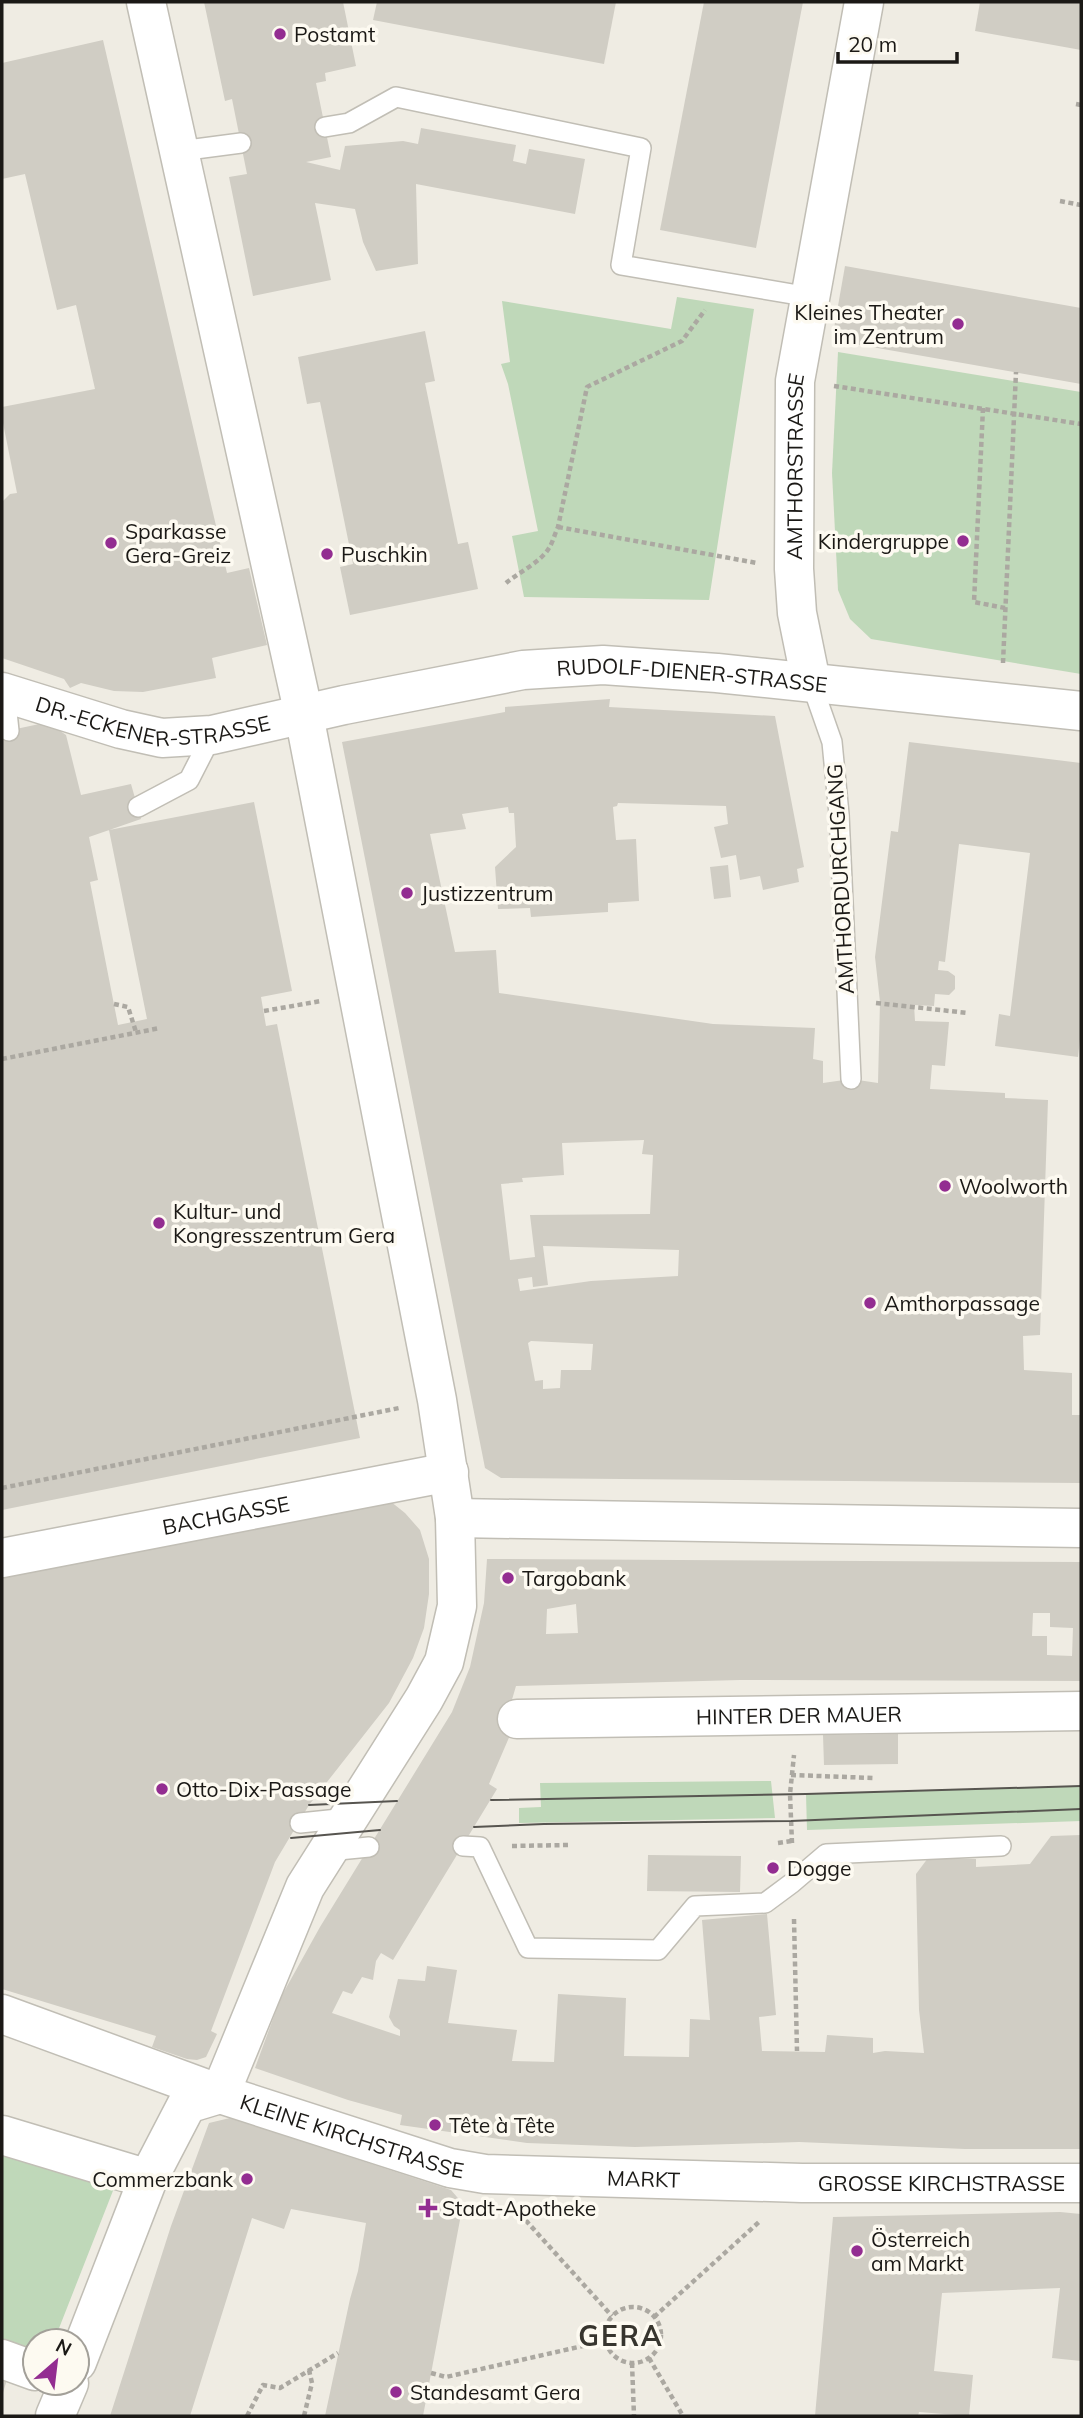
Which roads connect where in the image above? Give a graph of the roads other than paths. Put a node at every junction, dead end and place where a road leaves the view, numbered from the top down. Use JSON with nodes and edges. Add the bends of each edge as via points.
{"nodes":[{"id":1,"x":146,"y":2,"type":"edge"},
{"id":2,"x":864,"y":2,"type":"edge"},
{"id":3,"x":325,"y":127,"type":"dead end"},
{"id":4,"x":241,"y":143,"type":"dead end"},
{"id":5,"x":180,"y":151,"type":"junction"},
{"id":6,"x":810,"y":297,"type":"junction"},
{"id":7,"x":811,"y":682,"type":"junction"},
{"id":8,"x":3,"y":693,"type":"edge"},
{"id":9,"x":1081,"y":711,"type":"edge"},
{"id":10,"x":304,"y":715,"type":"junction"},
{"id":11,"x":9,"y":730,"type":"dead end"},
{"id":12,"x":212,"y":735,"type":"junction"},
{"id":13,"x":138,"y":807,"type":"dead end"},
{"id":14,"x":851,"y":1079,"type":"dead end"},
{"id":15,"x":449,"y":1472,"type":"junction"},
{"id":16,"x":455,"y":1518,"type":"junction"},
{"id":17,"x":1081,"y":1528,"type":"edge"},
{"id":18,"x":2,"y":1558,"type":"edge"},
{"id":19,"x":1081,"y":1711,"type":"edge"},
{"id":20,"x":517,"y":1719,"type":"dead end"},
{"id":21,"x":300,"y":1823,"type":"dead end"},
{"id":22,"x":358,"y":1833,"type":"junction"},
{"id":23,"x":472,"y":1846,"type":"road end"},
{"id":24,"x":1001,"y":1846,"type":"dead end"},
{"id":25,"x":2,"y":2014,"type":"edge"},
{"id":26,"x":220,"y":2094,"type":"junction"},
{"id":27,"x":2,"y":2134,"type":"edge"},
{"id":28,"x":485,"y":2174,"type":"joint"},
{"id":29,"x":148,"y":2179,"type":"junction"},
{"id":30,"x":802,"y":2183,"type":"joint"},
{"id":31,"x":1081,"y":2183,"type":"edge"},
{"id":32,"x":91,"y":2327,"type":"edge"},
{"id":33,"x":2,"y":2359,"type":"edge"},
{"id":34,"x":21,"y":2366,"type":"edge"},
{"id":35,"x":62,"y":2397,"type":"edge"},
{"id":36,"x":55,"y":2416,"type":"edge"}],
"edges":[{"from":1,"to":5,"type":"street"},
{"from":2,"to":6,"type":"street","name":"AMTHORSTRASSE"},
{"from":3,"to":6,"type":"lane","via":[[349,123],[396,97],[641,148],[621,265]]},
{"from":4,"to":5,"type":"lane"},
{"from":5,"to":10,"type":"street"},
{"from":6,"to":7,"type":"street","name":"AMTHORSTRASSE","via":[[795,381],[794,569],[797,613]]},
{"from":7,"to":9,"type":"street","name":"RUDOLF-DIENER-STRASSE"},
{"from":7,"to":10,"type":"street","name":"RUDOLF-DIENER-STRASSE","via":[[603,665],[523,670]]},
{"from":7,"to":14,"type":"lane","name":"AMTHORDURCHGANG","via":[[832,742]]},
{"from":8,"to":11,"type":"lane"},
{"from":8,"to":12,"type":"street","name":"DR.-ECKENER-STRASSE","via":[[121,729],[162,737]]},
{"from":10,"to":12,"type":"street","name":"DR.-ECKENER-STRASSE"},
{"from":10,"to":15,"type":"street"},
{"from":12,"to":13,"type":"lane","via":[[189,780]]},
{"from":15,"to":16,"type":"street"},
{"from":15,"to":18,"type":"street","name":"BACHGASSE"},
{"from":16,"to":17,"type":"street"},
{"from":16,"to":22,"type":"street","via":[[457,1606],[444,1662]]},
{"from":19,"to":20,"type":"street","name":"HINTER DER MAUER"},
{"from":21,"to":22,"type":"lane"},
{"from":22,"to":26,"type":"street","via":[[328,1851],[305,1887]]},
{"from":23,"to":24,"type":"lane","via":[[528,1948],[658,1950],[695,1906],[765,1903],[826,1854]]},
{"from":25,"to":26,"type":"street","name":"KLEINE KIRCHSTRASSE"},
{"from":26,"to":28,"type":"street","name":"KLEINE KIRCHSTRASSE","via":[[450,2168]]},
{"from":26,"to":29,"type":"street","via":[[187,2104]]},
{"from":27,"to":29,"type":"street"},
{"from":28,"to":30,"type":"street","name":"MARKT"},
{"from":29,"to":32,"type":"street"},
{"from":30,"to":31,"type":"street","name":"GROSSE KIRCHSTRASSE"},
{"from":33,"to":34,"type":"street"},
{"from":35,"to":36,"type":"street"}]}
